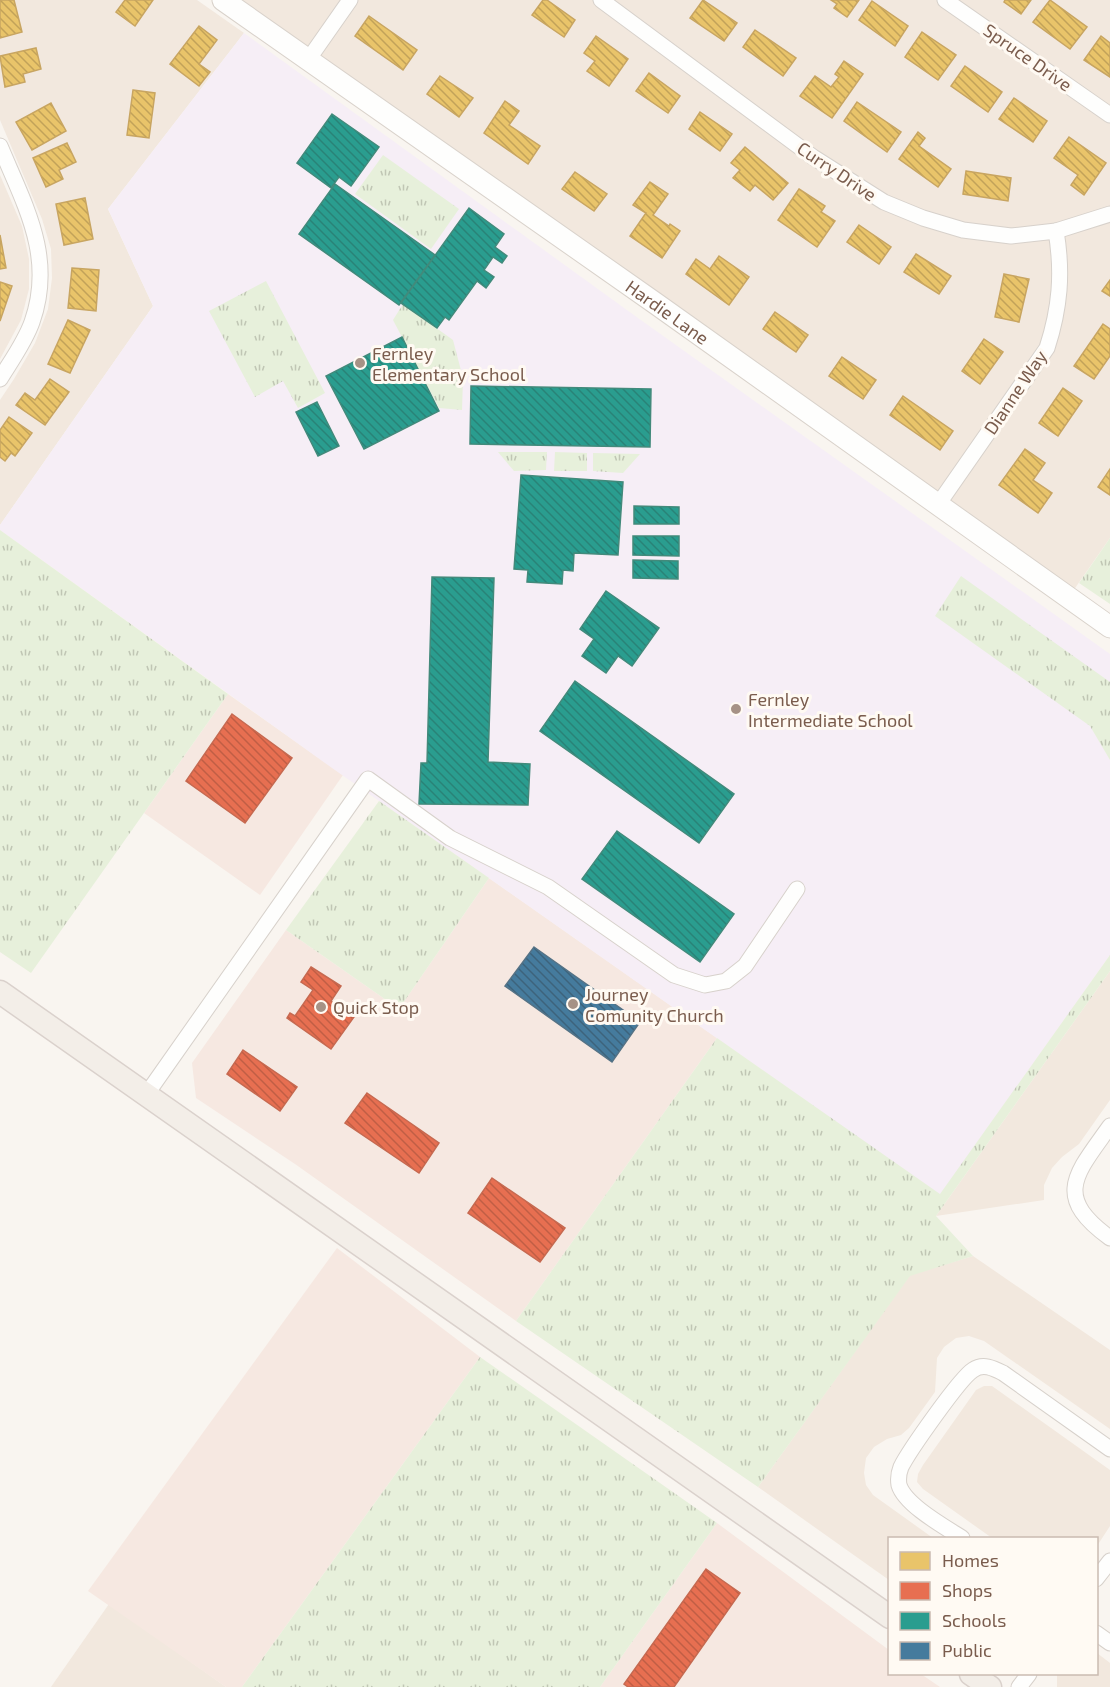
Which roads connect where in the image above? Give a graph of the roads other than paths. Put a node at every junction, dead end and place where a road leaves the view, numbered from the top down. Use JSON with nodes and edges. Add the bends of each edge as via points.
{"nodes":[{"id":1,"x":223,"y":0,"type":"edge"},
{"id":2,"x":350,"y":0,"type":"edge"},
{"id":3,"x":601,"y":0,"type":"edge"},
{"id":4,"x":945,"y":0,"type":"edge"},
{"id":5,"x":308,"y":60,"type":"junction"},
{"id":6,"x":1110,"y":115,"type":"edge"},
{"id":7,"x":0,"y":146,"type":"edge"},
{"id":8,"x":1110,"y":214,"type":"edge"},
{"id":9,"x":1056,"y":231,"type":"junction"},
{"id":10,"x":0,"y":379,"type":"edge"},
{"id":11,"x":937,"y":506,"type":"junction"},
{"id":12,"x":1110,"y":627,"type":"edge"},
{"id":13,"x":797,"y":889,"type":"dead end"},
{"id":14,"x":0,"y":992,"type":"edge"},
{"id":15,"x":146,"y":1095,"type":"junction"},
{"id":16,"x":1110,"y":1126,"type":"edge"},
{"id":17,"x":1110,"y":1238,"type":"edge"},
{"id":18,"x":1110,"y":1449,"type":"edge"},
{"id":19,"x":959,"y":1537,"type":"edge"},
{"id":20,"x":1110,"y":1561,"type":"edge"},
{"id":21,"x":1098,"y":1577,"type":"edge"},
{"id":22,"x":888,"y":1616,"type":"edge"},
{"id":23,"x":972,"y":1675,"type":"edge"},
{"id":24,"x":990,"y":1687,"type":"edge"}],
"edges":[{"from":1,"to":5,"type":"street","name":"Hardie Lane"},
{"from":2,"to":5,"type":"street"},
{"from":3,"to":9,"type":"street","name":"Curry Drive","via":[[813,157],[884,202],[963,230],[1011,236]]},
{"from":4,"to":6,"type":"street","name":"Spruce Drive"},
{"from":5,"to":11,"type":"street","name":"Hardie Lane"},
{"from":7,"to":10,"type":"street","via":[[32,225],[42,276],[31,324]]},
{"from":8,"to":9,"type":"street","name":"Curry Drive"},
{"from":9,"to":11,"type":"street","name":"Dianne Way","via":[[1060,290],[1047,348]]},
{"from":11,"to":12,"type":"street","name":"Hardie Lane"},
{"from":13,"to":15,"type":"street","via":[[745,966],[726,981],[705,985],[674,975],[548,887],[450,838],[368,779]]},
{"from":14,"to":15,"type":"main road"},
{"from":15,"to":22,"type":"main road"},
{"from":16,"to":17,"type":"street","via":[[1085,1161],[1076,1178],[1074,1194],[1077,1207]]},
{"from":18,"to":19,"type":"street","via":[[1003,1373],[982,1366],[973,1369],[900,1469],[899,1486],[905,1496]]},
{"from":20,"to":21,"type":"street"},
{"from":23,"to":24,"type":"main road"}]}
